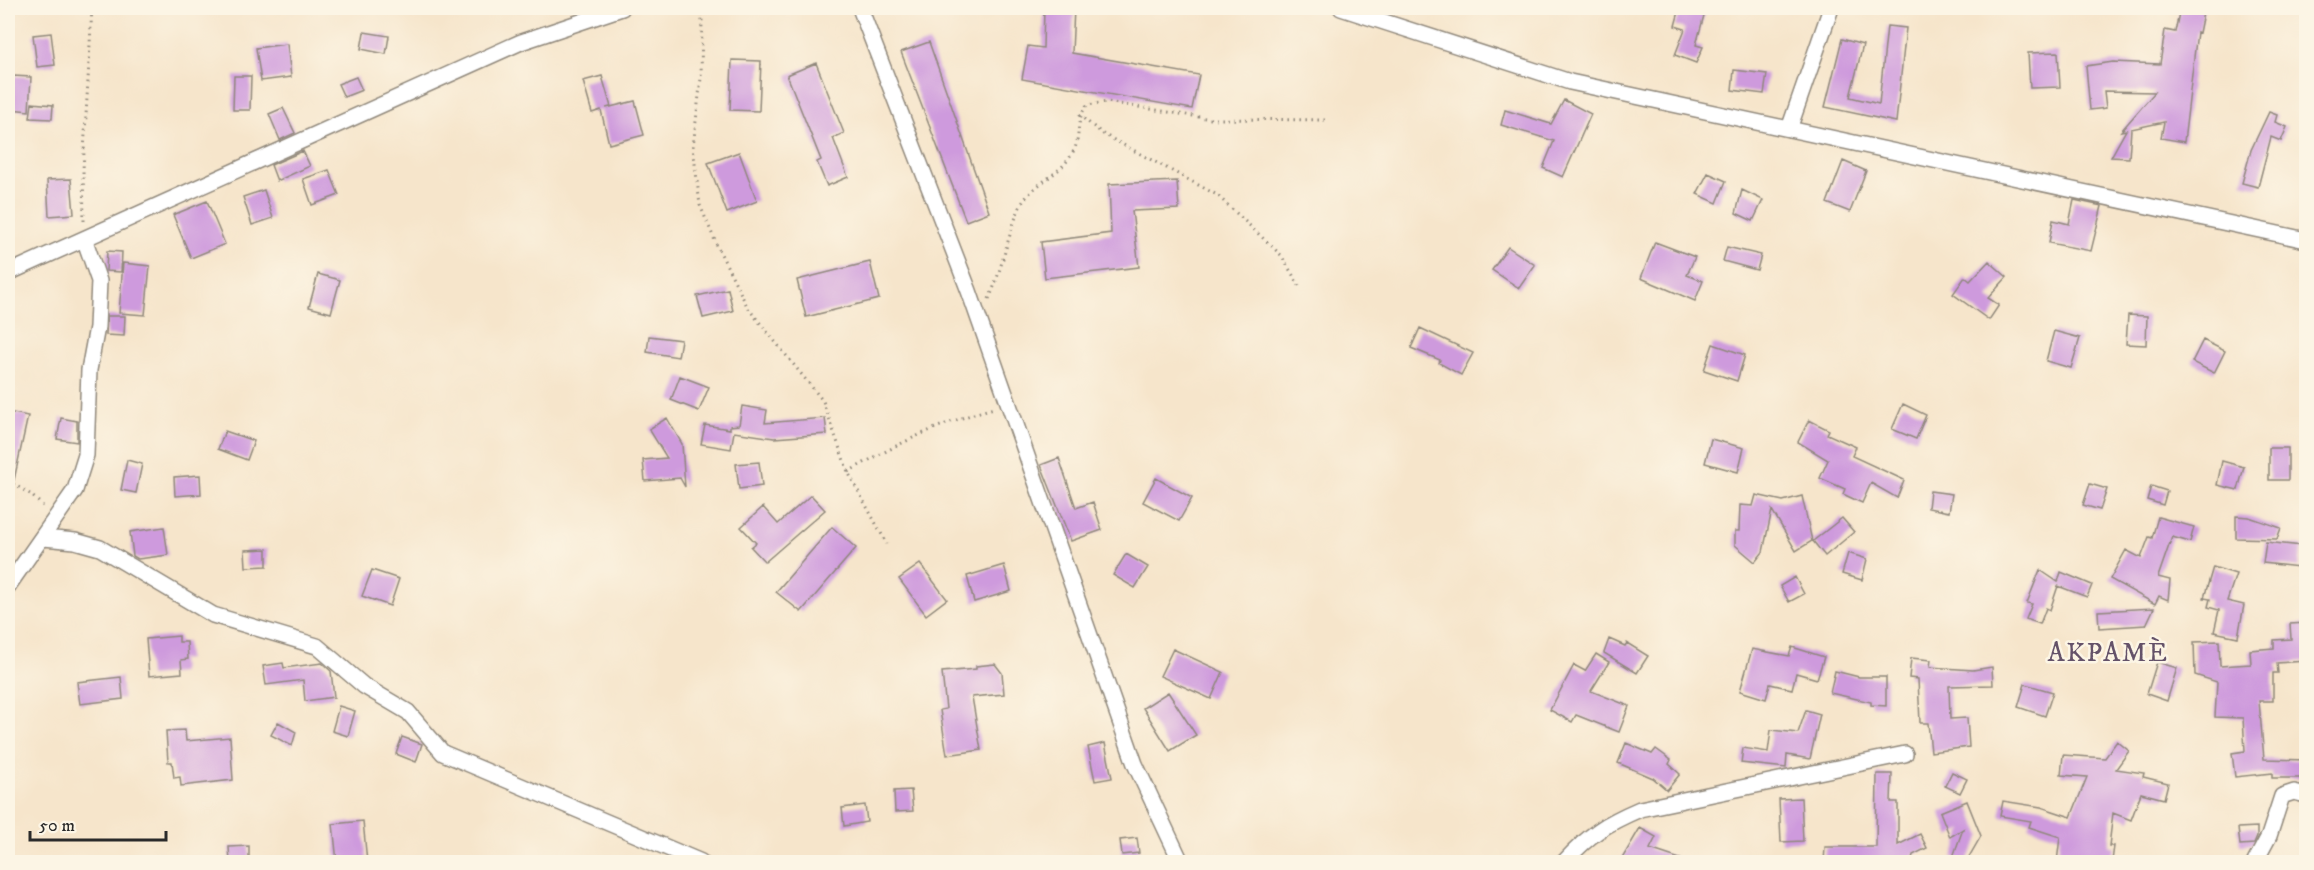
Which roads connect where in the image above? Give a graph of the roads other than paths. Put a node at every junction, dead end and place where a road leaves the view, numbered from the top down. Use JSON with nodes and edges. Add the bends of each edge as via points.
{"nodes":[{"id":1,"x":622,"y":8,"type":"edge"},
{"id":2,"x":860,"y":8,"type":"edge"},
{"id":3,"x":1341,"y":8,"type":"edge"},
{"id":4,"x":1831,"y":8,"type":"edge"},
{"id":5,"x":1789,"y":129,"type":"junction"},
{"id":6,"x":2307,"y":240,"type":"edge"},
{"id":7,"x":85,"y":241,"type":"junction"},
{"id":8,"x":8,"y":273,"type":"edge"},
{"id":9,"x":44,"y":538,"type":"junction"},
{"id":10,"x":8,"y":586,"type":"edge"},
{"id":11,"x":1905,"y":754,"type":"dead end"},
{"id":12,"x":2307,"y":795,"type":"edge"},
{"id":13,"x":701,"y":862,"type":"edge"},
{"id":14,"x":1181,"y":862,"type":"edge"},
{"id":15,"x":1564,"y":862,"type":"edge"},
{"id":16,"x":2255,"y":862,"type":"edge"}],
"edges":[{"from":1,"to":7,"type":"street","via":[[521,42]]},
{"from":2,"to":14,"type":"street","via":[[979,320],[1135,764]]},
{"from":3,"to":5,"type":"street","via":[[1570,82]]},
{"from":4,"to":5,"type":"street"},
{"from":5,"to":6,"type":"street"},
{"from":7,"to":8,"type":"street"},
{"from":7,"to":9,"type":"street","via":[[99,281],[97,327],[89,370],[86,455],[75,490]]},
{"from":9,"to":10,"type":"street"},
{"from":9,"to":13,"type":"street","via":[[100,548],[213,615],[317,646],[364,686],[408,712],[443,753]]},
{"from":11,"to":15,"type":"street","via":[[1640,809],[1587,837]]},
{"from":12,"to":16,"type":"street","via":[[2294,792],[2282,796],[2269,836]]}]}
